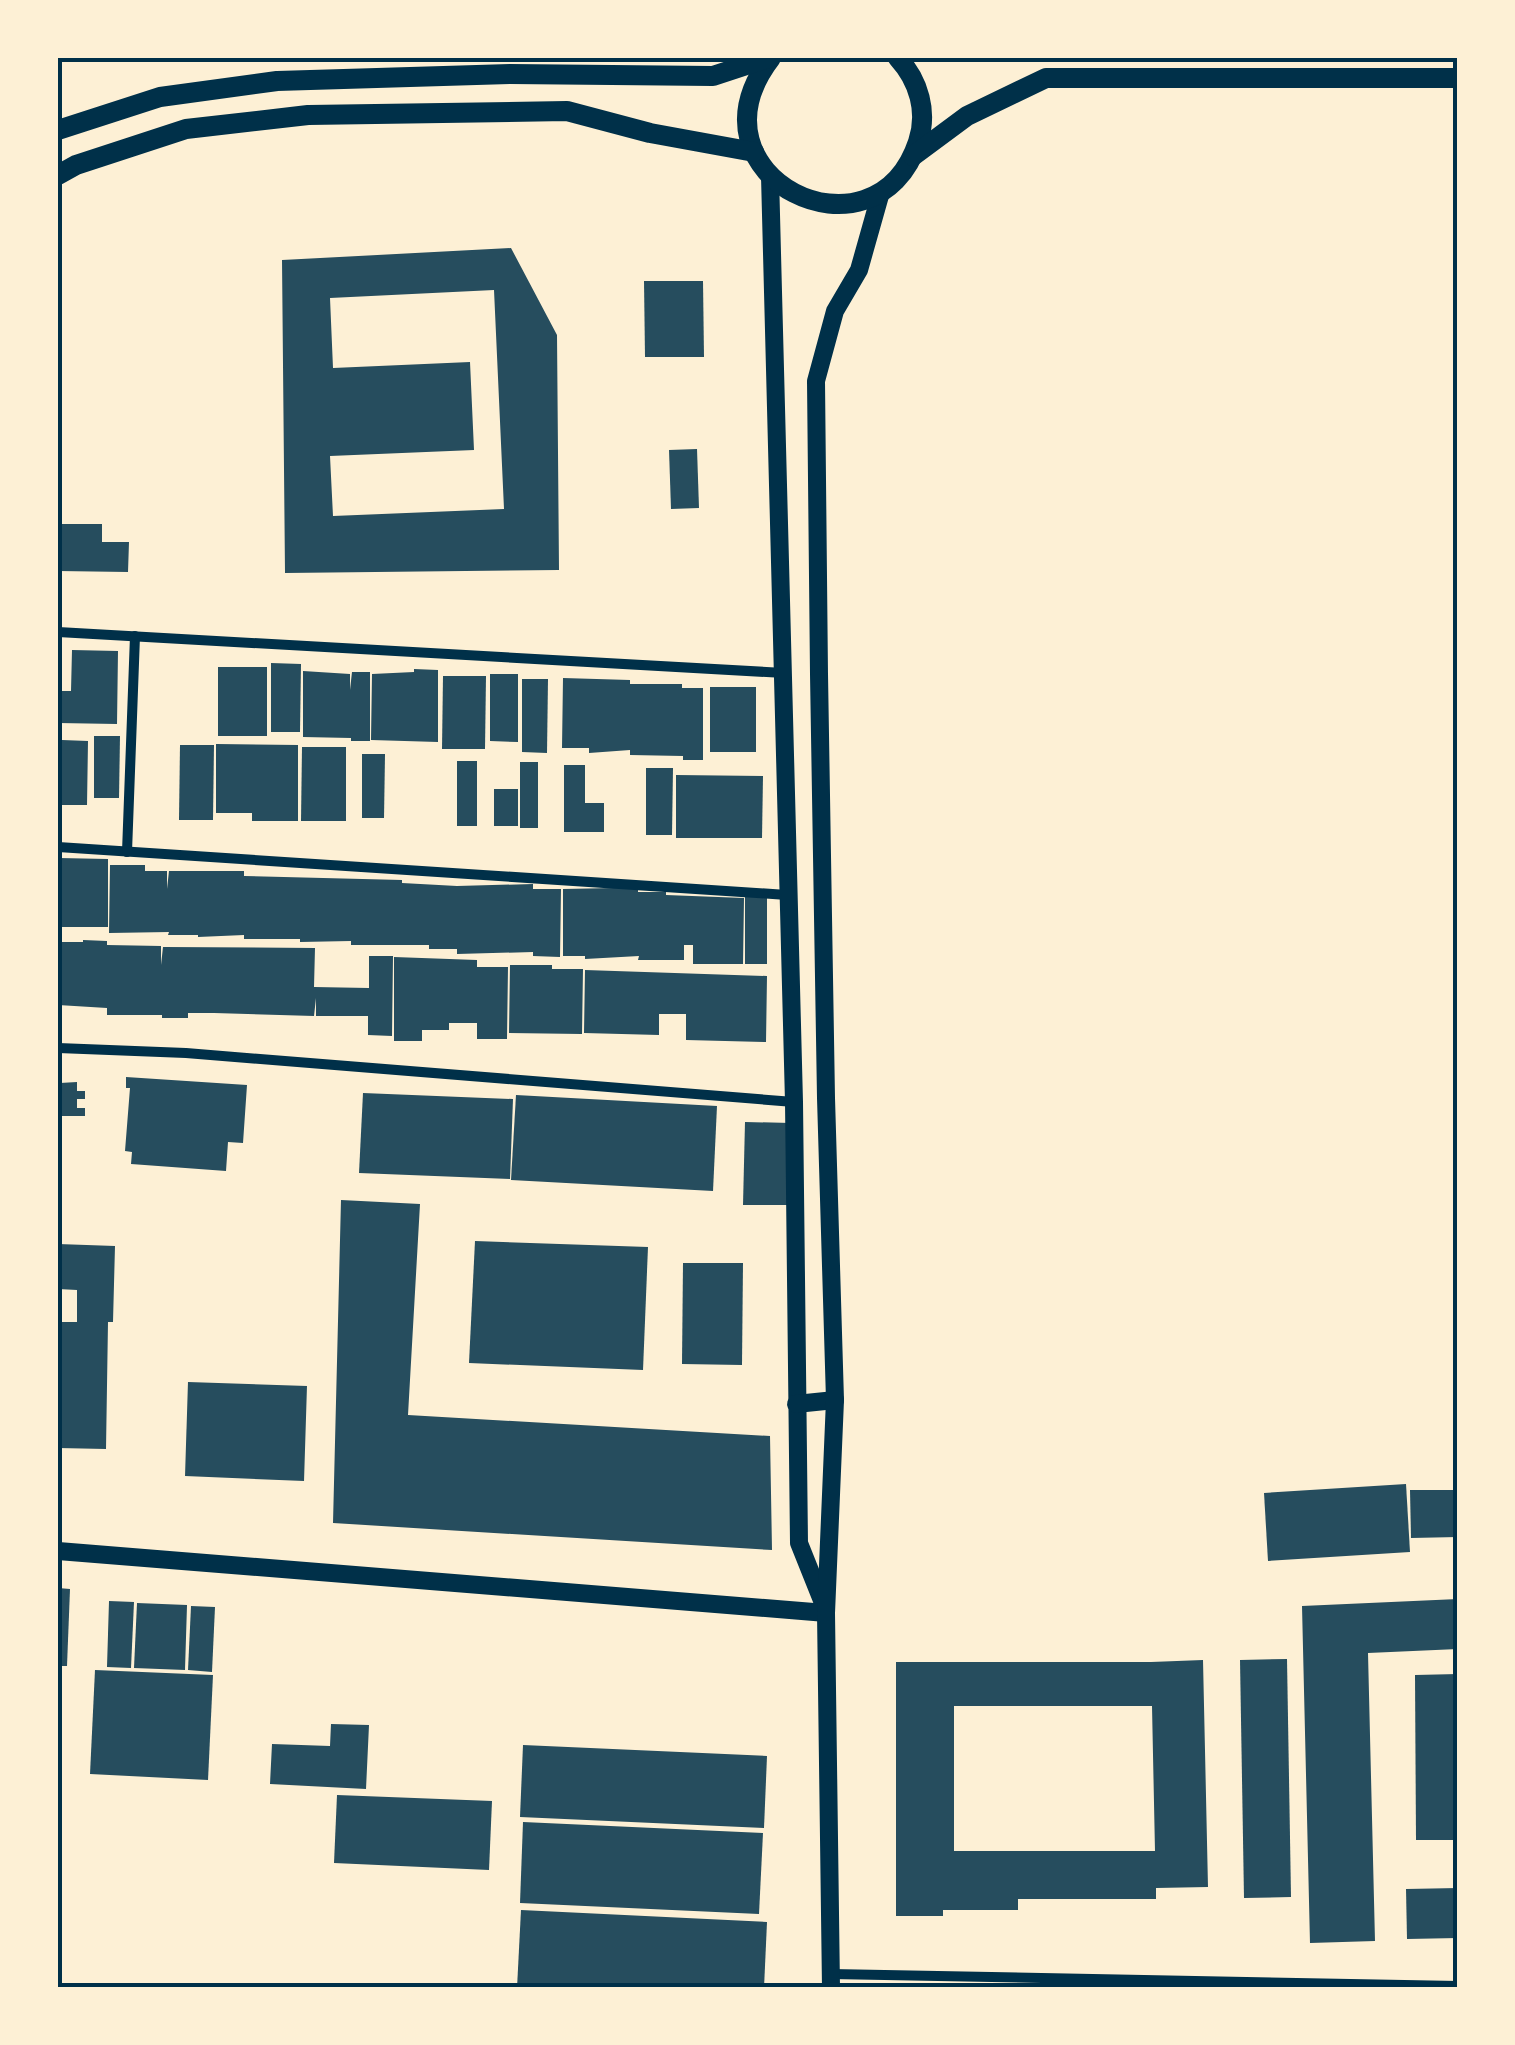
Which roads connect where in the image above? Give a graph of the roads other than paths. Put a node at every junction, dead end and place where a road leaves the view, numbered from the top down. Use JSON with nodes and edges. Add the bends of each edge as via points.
{"nodes":[{"id":1,"x":769,"y":58,"type":"edge"},
{"id":2,"x":898,"y":58,"type":"edge"},
{"id":3,"x":1458,"y":78,"type":"edge"},
{"id":4,"x":58,"y":130,"type":"edge"},
{"id":5,"x":754,"y":152,"type":"junction"},
{"id":6,"x":914,"y":156,"type":"junction"},
{"id":7,"x":58,"y":174,"type":"edge"},
{"id":8,"x":770,"y":176,"type":"junction"},
{"id":9,"x":881,"y":192,"type":"junction"},
{"id":10,"x":58,"y":632,"type":"edge"},
{"id":11,"x":135,"y":636,"type":"junction"},
{"id":12,"x":784,"y":673,"type":"junction"},
{"id":13,"x":818,"y":674,"type":"junction"},
{"id":14,"x":58,"y":847,"type":"edge"},
{"id":15,"x":127,"y":852,"type":"junction"},
{"id":16,"x":788,"y":896,"type":"junction"},
{"id":17,"x":58,"y":1048,"type":"edge"},
{"id":18,"x":826,"y":1098,"type":"junction"},
{"id":19,"x":794,"y":1102,"type":"junction"},
{"id":20,"x":835,"y":1400,"type":"junction"},
{"id":21,"x":796,"y":1404,"type":"junction"},
{"id":22,"x":58,"y":1552,"type":"edge"},
{"id":23,"x":826,"y":1613,"type":"junction"},
{"id":24,"x":831,"y":1981,"type":"edge"},
{"id":25,"x":1458,"y":1986,"type":"edge"}],
"edges":[{"from":1,"to":4,"type":"main road","via":[[713,76],[278,81],[160,97]]},
{"from":1,"to":5,"type":"main road","via":[[750,92]]},
{"from":2,"to":6,"type":"main road","via":[[918,89],[923,112]]},
{"from":3,"to":6,"type":"main road","via":[[1046,78],[968,116]]},
{"from":5,"to":7,"type":"main road","via":[[567,112],[308,115],[186,129]]},
{"from":5,"to":8,"type":"main road"},
{"from":6,"to":9,"type":"main road"},
{"from":8,"to":9,"type":"main road","via":[[811,201],[858,201]]},
{"from":8,"to":12,"type":"street"},
{"from":9,"to":13,"type":"street","via":[[816,380]]},
{"from":10,"to":11,"type":"street"},
{"from":11,"to":12,"type":"street"},
{"from":11,"to":15,"type":"street"},
{"from":12,"to":13,"type":"street"},
{"from":12,"to":16,"type":"street"},
{"from":13,"to":18,"type":"street"},
{"from":14,"to":15,"type":"street"},
{"from":15,"to":16,"type":"street"},
{"from":16,"to":19,"type":"street"},
{"from":17,"to":19,"type":"street"},
{"from":18,"to":19,"type":"street"},
{"from":18,"to":20,"type":"street"},
{"from":19,"to":21,"type":"street"},
{"from":20,"to":21,"type":"street"},
{"from":20,"to":23,"type":"street"},
{"from":21,"to":23,"type":"street","via":[[799,1543]]},
{"from":22,"to":23,"type":"street"},
{"from":23,"to":24,"type":"street"},
{"from":24,"to":25,"type":"street"}]}
